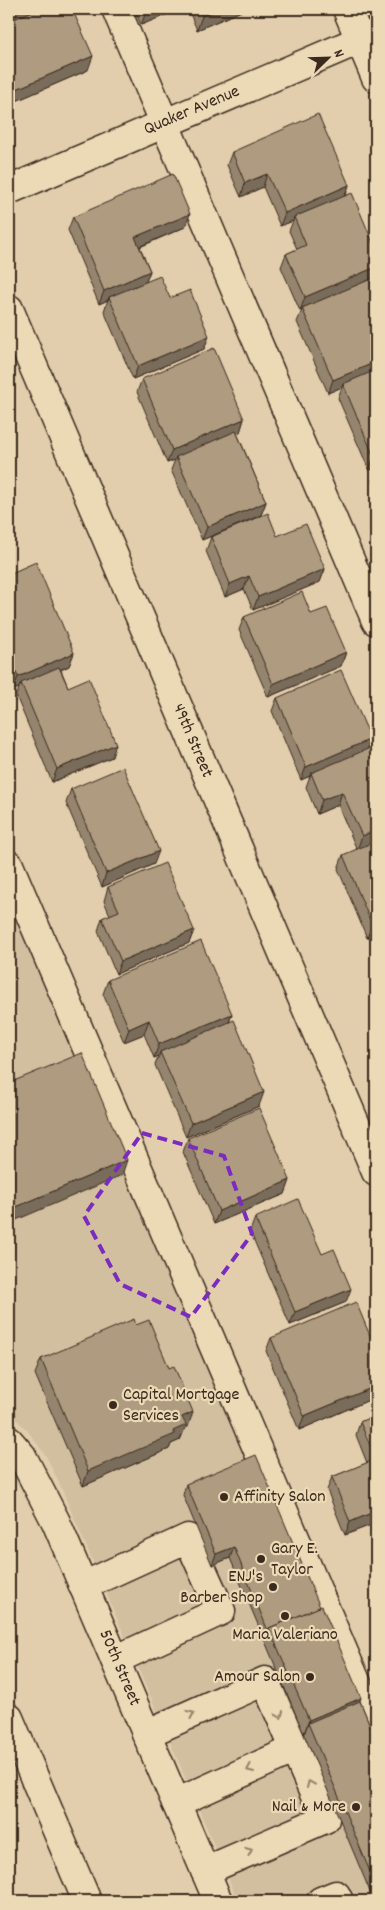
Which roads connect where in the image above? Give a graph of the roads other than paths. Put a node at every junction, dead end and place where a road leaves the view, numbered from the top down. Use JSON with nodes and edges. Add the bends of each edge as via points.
{"nodes":[{"id":1,"x":116,"y":9,"type":"edge"},
{"id":2,"x":347,"y":9,"type":"edge"},
{"id":3,"x":368,"y":36,"type":"edge"},
{"id":4,"x":376,"y":78,"type":"edge"},
{"id":5,"x":165,"y":123,"type":"junction"},
{"id":6,"x":9,"y":190,"type":"edge"},
{"id":7,"x":9,"y":309,"type":"edge"},
{"id":8,"x":376,"y":621,"type":"edge"},
{"id":9,"x":9,"y":865,"type":"edge"},
{"id":10,"x":376,"y":1172,"type":"edge"},
{"id":11,"x":9,"y":1441,"type":"edge"},
{"id":12,"x":83,"y":1586,"type":"junction"},
{"id":13,"x":115,"y":1660,"type":"junction"},
{"id":14,"x":9,"y":1718,"type":"edge"},
{"id":15,"x":376,"y":1728,"type":"edge"},
{"id":16,"x":146,"y":1734,"type":"junction"},
{"id":17,"x":295,"y":1749,"type":"junction"},
{"id":18,"x":176,"y":1803,"type":"junction"},
{"id":19,"x":205,"y":1871,"type":"junction"},
{"id":20,"x":87,"y":1901,"type":"edge"},
{"id":21,"x":218,"y":1901,"type":"edge"},
{"id":22,"x":321,"y":1901,"type":"edge"},
{"id":23,"x":338,"y":1901,"type":"edge"}],
"edges":[{"from":1,"to":5,"type":"street"},
{"from":2,"to":3,"type":"street"},
{"from":3,"to":4,"type":"street"},
{"from":3,"to":5,"type":"street","name":"Quaker Avenue"},
{"from":5,"to":6,"type":"street","name":"Quaker Avenue"},
{"from":5,"to":8,"type":"street"},
{"from":7,"to":10,"type":"street","name":"49th Street"},
{"from":9,"to":15,"type":"street"},
{"from":11,"to":12,"type":"street","name":"50th Street","via":[[22,1456],[56,1522]]},
{"from":12,"to":13,"type":"street","name":"50th Street"},
{"from":12,"to":13,"type":"street","via":[[188,1538],[221,1611]]},
{"from":13,"to":16,"type":"street","name":"50th Street"},
{"from":14,"to":20,"type":"street"},
{"from":16,"to":17,"type":"street","one_way":true,"via":[[265,1681]]},
{"from":16,"to":18,"type":"street","name":"50th Street"},
{"from":17,"to":18,"type":"street","one_way":true},
{"from":19,"to":17,"type":"street","one_way":true,"via":[[324,1818]]},
{"from":18,"to":19,"type":"street","name":"50th Street"},
{"from":19,"to":21,"type":"street","name":"50th Street"},
{"from":22,"to":23,"type":"street","via":[[336,1895]]}]}
